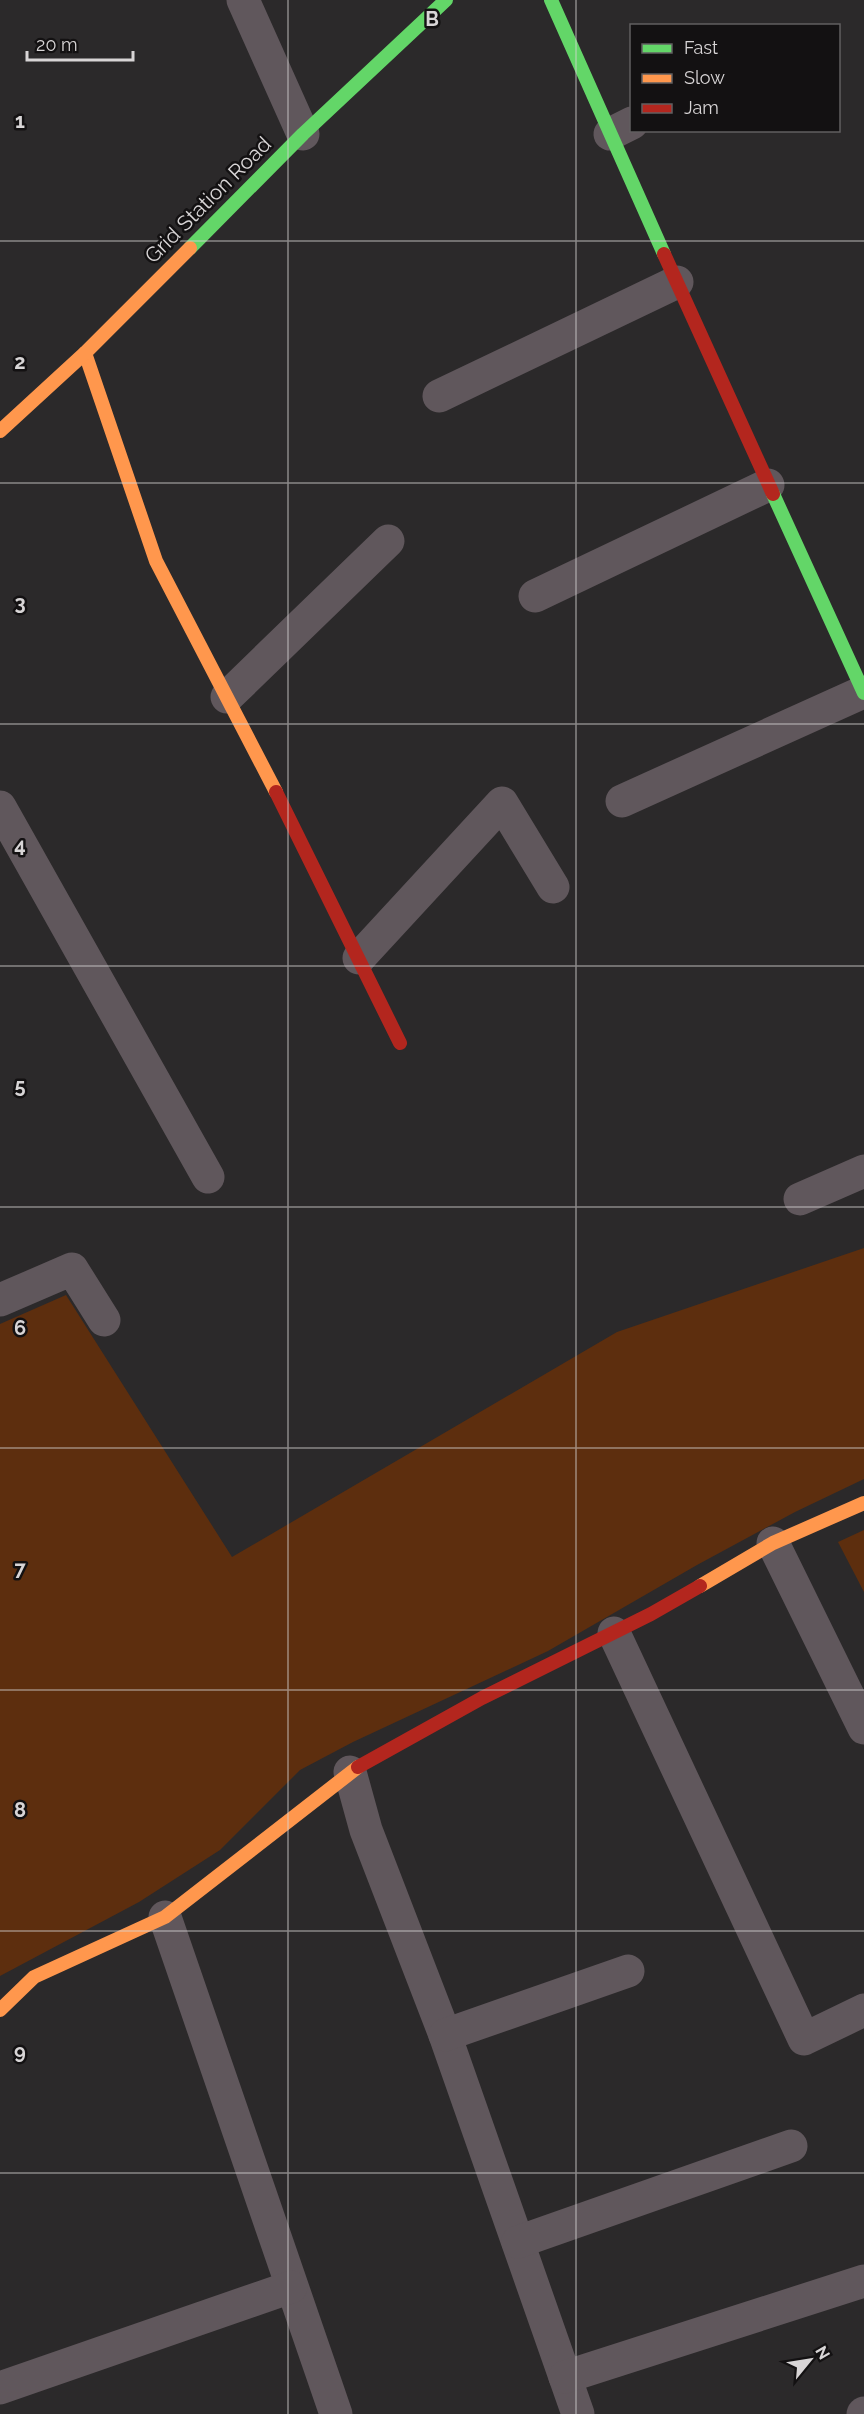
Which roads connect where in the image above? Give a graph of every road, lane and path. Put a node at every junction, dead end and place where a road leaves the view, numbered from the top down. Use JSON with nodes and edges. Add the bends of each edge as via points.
{"nodes":[{"id":1,"x":243,"y":0,"type":"edge"},
{"id":2,"x":446,"y":0,"type":"edge"},
{"id":3,"x":551,"y":0,"type":"edge"},
{"id":4,"x":621,"y":128,"type":"edge"},
{"id":5,"x":303,"y":134,"type":"junction"},
{"id":6,"x":676,"y":282,"type":"junction"},
{"id":7,"x":85,"y":353,"type":"junction"},
{"id":8,"x":439,"y":396,"type":"dead end"},
{"id":9,"x":0,"y":431,"type":"edge"},
{"id":10,"x":768,"y":485,"type":"junction"},
{"id":11,"x":388,"y":541,"type":"dead end"},
{"id":12,"x":535,"y":596,"type":"dead end"},
{"id":13,"x":864,"y":692,"type":"edge"},
{"id":14,"x":227,"y":697,"type":"junction"},
{"id":15,"x":622,"y":801,"type":"dead end"},
{"id":16,"x":0,"y":807,"type":"edge"},
{"id":17,"x":553,"y":887,"type":"dead end"},
{"id":18,"x":359,"y":958,"type":"junction"},
{"id":19,"x":400,"y":1043,"type":"dead end"},
{"id":20,"x":864,"y":1171,"type":"edge"},
{"id":21,"x":208,"y":1177,"type":"dead end"},
{"id":22,"x":800,"y":1199,"type":"dead end"},
{"id":23,"x":0,"y":1300,"type":"edge"},
{"id":24,"x":104,"y":1320,"type":"dead end"},
{"id":25,"x":864,"y":1503,"type":"edge"},
{"id":26,"x":773,"y":1543,"type":"junction"},
{"id":27,"x":614,"y":1633,"type":"junction"},
{"id":28,"x":864,"y":1728,"type":"edge"},
{"id":29,"x":350,"y":1772,"type":"junction"},
{"id":30,"x":165,"y":1917,"type":"junction"},
{"id":31,"x":628,"y":1971,"type":"dead end"},
{"id":32,"x":0,"y":2010,"type":"edge"},
{"id":33,"x":864,"y":2010,"type":"edge"},
{"id":34,"x":445,"y":2036,"type":"junction"},
{"id":35,"x":791,"y":2146,"type":"dead end"},
{"id":36,"x":518,"y":2242,"type":"junction"},
{"id":37,"x":864,"y":2280,"type":"edge"},
{"id":38,"x":291,"y":2287,"type":"junction"},
{"id":39,"x":566,"y":2377,"type":"junction"},
{"id":40,"x":0,"y":2388,"type":"edge"},
{"id":41,"x":336,"y":2414,"type":"edge"},
{"id":42,"x":578,"y":2414,"type":"edge"}],
"edges":[{"from":1,"to":5,"type":"street"},
{"from":2,"to":5,"type":"street","name":"Grid Station Road"},
{"from":3,"to":4,"type":"street"},
{"from":4,"to":6,"type":"street"},
{"from":5,"to":7,"type":"street","name":"Grid Station Road"},
{"from":6,"to":8,"type":"street"},
{"from":6,"to":10,"type":"street"},
{"from":7,"to":9,"type":"street","name":"Grid Station Road"},
{"from":7,"to":14,"type":"street","via":[[156,561]]},
{"from":10,"to":12,"type":"street"},
{"from":10,"to":13,"type":"street"},
{"from":11,"to":14,"type":"street"},
{"from":13,"to":15,"type":"street"},
{"from":14,"to":18,"type":"street"},
{"from":16,"to":21,"type":"street"},
{"from":17,"to":18,"type":"street","via":[[502,803]]},
{"from":18,"to":19,"type":"street"},
{"from":20,"to":22,"type":"street"},
{"from":23,"to":24,"type":"street","via":[[72,1269]]},
{"from":25,"to":26,"type":"street"},
{"from":26,"to":27,"type":"street"},
{"from":26,"to":28,"type":"street"},
{"from":27,"to":29,"type":"street","via":[[482,1698]]},
{"from":27,"to":33,"type":"street","via":[[804,2039]]},
{"from":29,"to":30,"type":"street"},
{"from":29,"to":34,"type":"street","via":[[366,1830]]},
{"from":30,"to":32,"type":"street","via":[[34,1977]]},
{"from":30,"to":38,"type":"street"},
{"from":31,"to":34,"type":"street"},
{"from":34,"to":36,"type":"street"},
{"from":35,"to":36,"type":"street"},
{"from":36,"to":39,"type":"street"},
{"from":37,"to":39,"type":"street"},
{"from":38,"to":40,"type":"street"},
{"from":38,"to":41,"type":"street"},
{"from":39,"to":42,"type":"street"}]}
